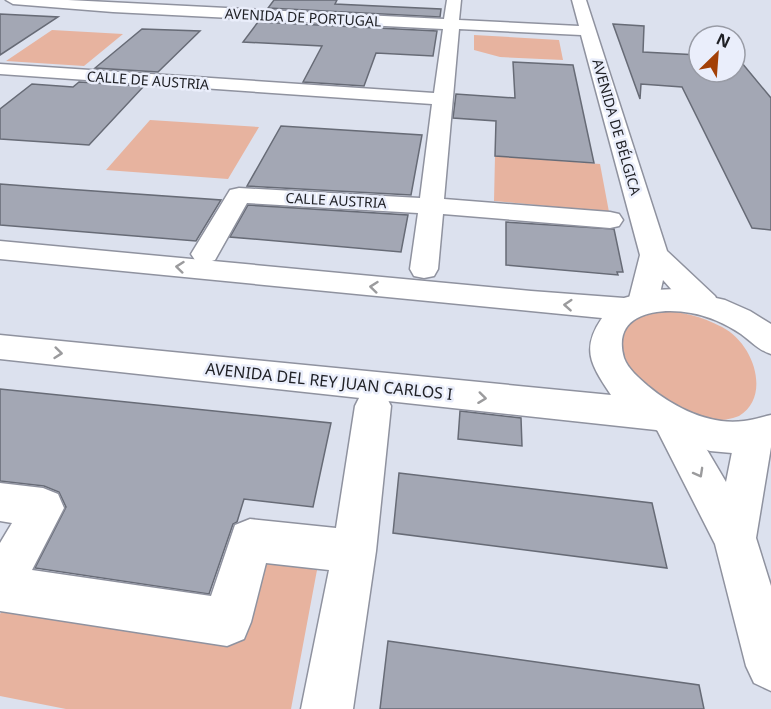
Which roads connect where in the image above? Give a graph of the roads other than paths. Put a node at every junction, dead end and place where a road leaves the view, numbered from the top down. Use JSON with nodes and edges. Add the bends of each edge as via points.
{"nodes":[{"id":1,"x":13,"y":0,"type":"edge"},
{"id":2,"x":454,"y":0,"type":"edge"},
{"id":3,"x":579,"y":0,"type":"edge"},
{"id":4,"x":249,"y":4,"type":"edge"},
{"id":5,"x":339,"y":6,"type":"dead end"},
{"id":6,"x":226,"y":14,"type":"junction"},
{"id":7,"x":450,"y":24,"type":"junction"},
{"id":8,"x":588,"y":31,"type":"junction"},
{"id":9,"x":0,"y":69,"type":"edge"},
{"id":10,"x":443,"y":99,"type":"junction"},
{"id":11,"x":432,"y":206,"type":"junction"},
{"id":12,"x":610,"y":220,"type":"dead end"},
{"id":13,"x":0,"y":250,"type":"edge"},
{"id":14,"x":205,"y":254,"type":"dead end"},
{"id":15,"x":654,"y":255,"type":"junction"},
{"id":16,"x":424,"y":269,"type":"dead end"},
{"id":17,"x":635,"y":306,"type":"junction"},
{"id":18,"x":712,"y":307,"type":"junction"},
{"id":19,"x":771,"y":309,"type":"edge"},
{"id":20,"x":771,"y":342,"type":"edge"},
{"id":21,"x":0,"y":347,"type":"edge"},
{"id":22,"x":373,"y":406,"type":"dead end"},
{"id":23,"x":665,"y":419,"type":"junction"},
{"id":24,"x":766,"y":434,"type":"edge"},
{"id":25,"x":0,"y":502,"type":"edge"},
{"id":26,"x":735,"y":538,"type":"junction"},
{"id":27,"x":354,"y":551,"type":"junction"},
{"id":28,"x":0,"y":587,"type":"edge"},
{"id":29,"x":771,"y":666,"type":"edge"},
{"id":30,"x":327,"y":709,"type":"edge"}],
"edges":[{"from":1,"to":6,"type":"street","name":"AVENIDA DE PORTUGAL"},
{"from":2,"to":7,"type":"street"},
{"from":3,"to":8,"type":"street","name":"AVENIDA DE BÉLGICA"},
{"from":4,"to":5,"type":"street","via":[[335,12]]},
{"from":4,"to":6,"type":"street","via":[[231,8]]},
{"from":6,"to":7,"type":"street","name":"AVENIDA DE PORTUGAL"},
{"from":7,"to":8,"type":"street","name":"AVENIDA DE PORTUGAL"},
{"from":7,"to":10,"type":"street"},
{"from":8,"to":15,"type":"street","name":"AVENIDA DE BÉLGICA"},
{"from":9,"to":10,"type":"street","name":"CALLE DE AUSTRIA"},
{"from":10,"to":11,"type":"street"},
{"from":11,"to":12,"type":"street","name":"CALLE AUSTRIA"},
{"from":11,"to":14,"type":"street","name":"CALLE AUSTRIA","via":[[240,195]]},
{"from":11,"to":16,"type":"street"},
{"from":17,"to":13,"type":"street","one_way":true,"via":[[531,302]]},
{"from":15,"to":17,"type":"street"},
{"from":15,"to":18,"type":"street"},
{"from":17,"to":18,"type":"street","via":[[671,299]]},
{"from":17,"to":23,"type":"street","via":[[614,321],[607,337],[608,356],[617,376],[634,397]]},
{"from":18,"to":19,"type":"street"},
{"from":18,"to":20,"type":"street","via":[[746,323]]},
{"from":21,"to":23,"type":"street","name":"AVENIDA DEL REY JUAN CARLOS I","one_way":true},
{"from":22,"to":27,"type":"street","name":"AVENIDA DEL REY JUAN CARLOS I"},
{"from":23,"to":24,"type":"street","via":[[713,436]]},
{"from":23,"to":26,"type":"street","one_way":true},
{"from":24,"to":26,"type":"street"},
{"from":25,"to":28,"type":"street","via":[[43,508]]},
{"from":26,"to":29,"type":"street"},
{"from":27,"to":28,"type":"street","via":[[250,540],[227,622]]},
{"from":27,"to":30,"type":"street","name":"AVENIDA DEL REY JUAN CARLOS I"}]}
